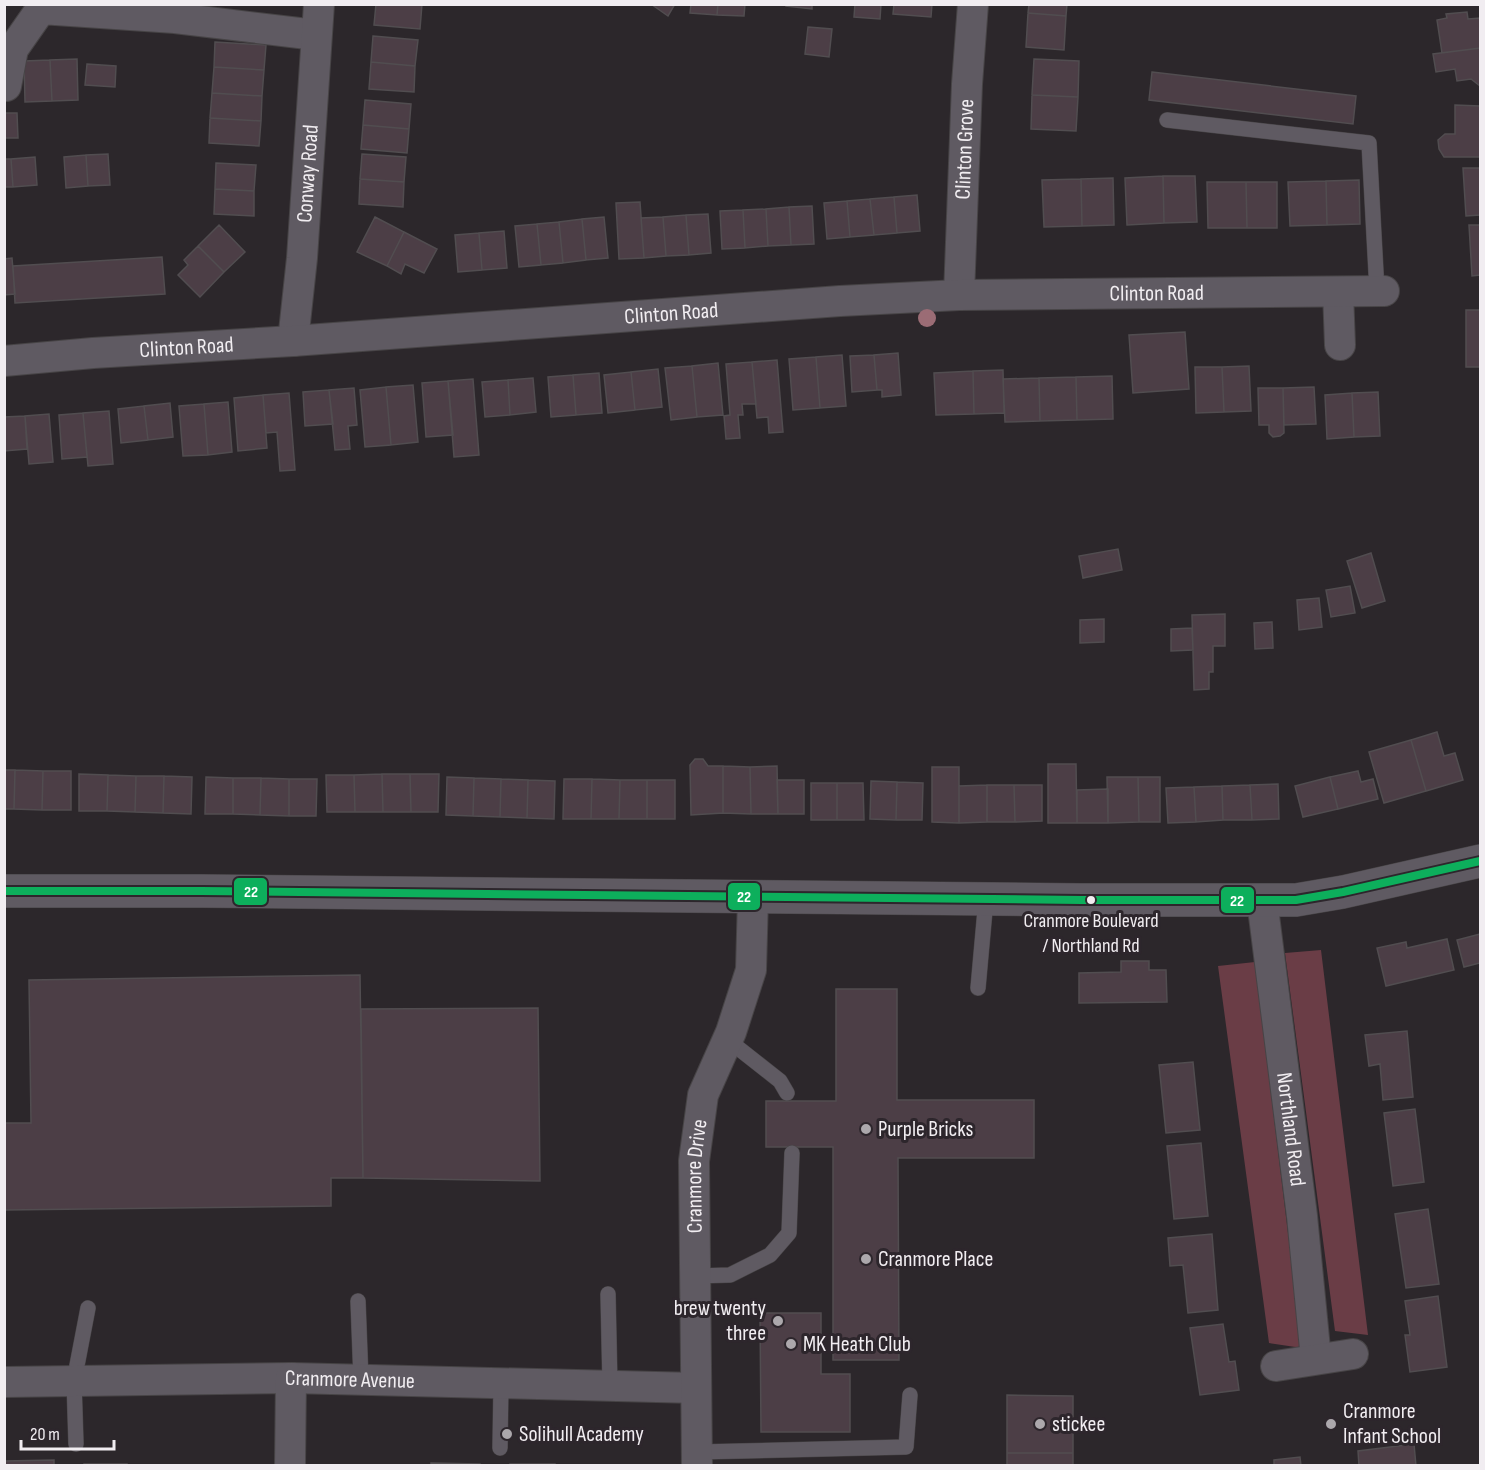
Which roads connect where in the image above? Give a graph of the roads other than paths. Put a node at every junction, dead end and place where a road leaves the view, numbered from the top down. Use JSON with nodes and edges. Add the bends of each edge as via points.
{"nodes":[{"id":1,"x":319,"y":4,"type":"edge"},
{"id":2,"x":973,"y":4,"type":"edge"},
{"id":3,"x":316,"y":35,"type":"junction"},
{"id":4,"x":4,"y":86,"type":"edge"},
{"id":5,"x":1167,"y":120,"type":"dead end"},
{"id":6,"x":1380,"y":291,"type":"joint"},
{"id":7,"x":1338,"y":292,"type":"junction"},
{"id":8,"x":959,"y":295,"type":"junction"},
{"id":9,"x":294,"y":341,"type":"junction"},
{"id":10,"x":1340,"y":345,"type":"dead end"},
{"id":11,"x":4,"y":361,"type":"edge"},
{"id":12,"x":1480,"y":861,"type":"edge"},
{"id":13,"x":4,"y":891,"type":"edge"},
{"id":14,"x":753,"y":897,"type":"junction"},
{"id":15,"x":986,"y":899,"type":"junction"},
{"id":16,"x":1262,"y":900,"type":"junction"},
{"id":17,"x":978,"y":988,"type":"dead end"},
{"id":18,"x":728,"y":1040,"type":"junction"},
{"id":19,"x":787,"y":1093,"type":"dead end"},
{"id":20,"x":792,"y":1154,"type":"dead end"},
{"id":21,"x":695,"y":1276,"type":"junction"},
{"id":22,"x":608,"y":1294,"type":"dead end"},
{"id":23,"x":358,"y":1301,"type":"dead end"},
{"id":24,"x":88,"y":1308,"type":"dead end"},
{"id":25,"x":1353,"y":1354,"type":"dead end"},
{"id":26,"x":1316,"y":1359,"type":"junction"},
{"id":27,"x":1276,"y":1366,"type":"dead end"},
{"id":28,"x":291,"y":1378,"type":"junction"},
{"id":29,"x":361,"y":1380,"type":"junction"},
{"id":30,"x":74,"y":1381,"type":"junction"},
{"id":31,"x":4,"y":1382,"type":"edge"},
{"id":32,"x":501,"y":1383,"type":"junction"},
{"id":33,"x":610,"y":1386,"type":"junction"},
{"id":34,"x":696,"y":1388,"type":"junction"},
{"id":35,"x":910,"y":1395,"type":"dead end"},
{"id":36,"x":76,"y":1444,"type":"dead end"},
{"id":37,"x":500,"y":1448,"type":"dead end"},
{"id":38,"x":697,"y":1459,"type":"edge"},
{"id":39,"x":290,"y":1466,"type":"edge"}],
"edges":[{"from":1,"to":3,"type":"street","name":"Conway Road"},
{"from":2,"to":8,"type":"street","name":"Clinton Grove"},
{"from":3,"to":4,"type":"street","via":[[175,18],[40,9],[13,49]]},
{"from":3,"to":9,"type":"street","name":"Conway Road"},
{"from":5,"to":6,"type":"lane","via":[[1369,142]]},
{"from":6,"to":7,"type":"street","name":"Clinton Road"},
{"from":7,"to":8,"type":"street","name":"Clinton Road"},
{"from":7,"to":10,"type":"street"},
{"from":8,"to":9,"type":"street","name":"Clinton Road"},
{"from":9,"to":11,"type":"street","name":"Clinton Road"},
{"from":12,"to":16,"type":"street","via":[[1343,892],[1296,900]]},
{"from":13,"to":14,"type":"street"},
{"from":14,"to":15,"type":"street"},
{"from":14,"to":18,"type":"street","name":"Cranmore Drive","via":[[751,970]]},
{"from":15,"to":16,"type":"street"},
{"from":15,"to":17,"type":"lane"},
{"from":16,"to":26,"type":"street","name":"Northland Road"},
{"from":18,"to":19,"type":"lane","via":[[780,1081]]},
{"from":18,"to":21,"type":"street","name":"Cranmore Drive","via":[[702,1095],[694,1161]]},
{"from":20,"to":21,"type":"lane","via":[[789,1233],[770,1255],[730,1275]]},
{"from":21,"to":34,"type":"street","name":"Cranmore Drive"},
{"from":22,"to":33,"type":"lane"},
{"from":23,"to":29,"type":"lane"},
{"from":24,"to":30,"type":"lane"},
{"from":25,"to":26,"type":"street"},
{"from":26,"to":27,"type":"street"},
{"from":28,"to":29,"type":"street","name":"Cranmore Avenue"},
{"from":28,"to":30,"type":"street","name":"Cranmore Avenue"},
{"from":28,"to":39,"type":"street"},
{"from":29,"to":32,"type":"street","name":"Cranmore Avenue"},
{"from":30,"to":31,"type":"street","name":"Cranmore Avenue"},
{"from":30,"to":36,"type":"lane"},
{"from":32,"to":33,"type":"street","name":"Cranmore Avenue"},
{"from":32,"to":37,"type":"lane"},
{"from":33,"to":34,"type":"street","name":"Cranmore Avenue"},
{"from":34,"to":38,"type":"street","name":"Cranmore Drive"},
{"from":35,"to":38,"type":"lane","via":[[906,1447]]}]}
